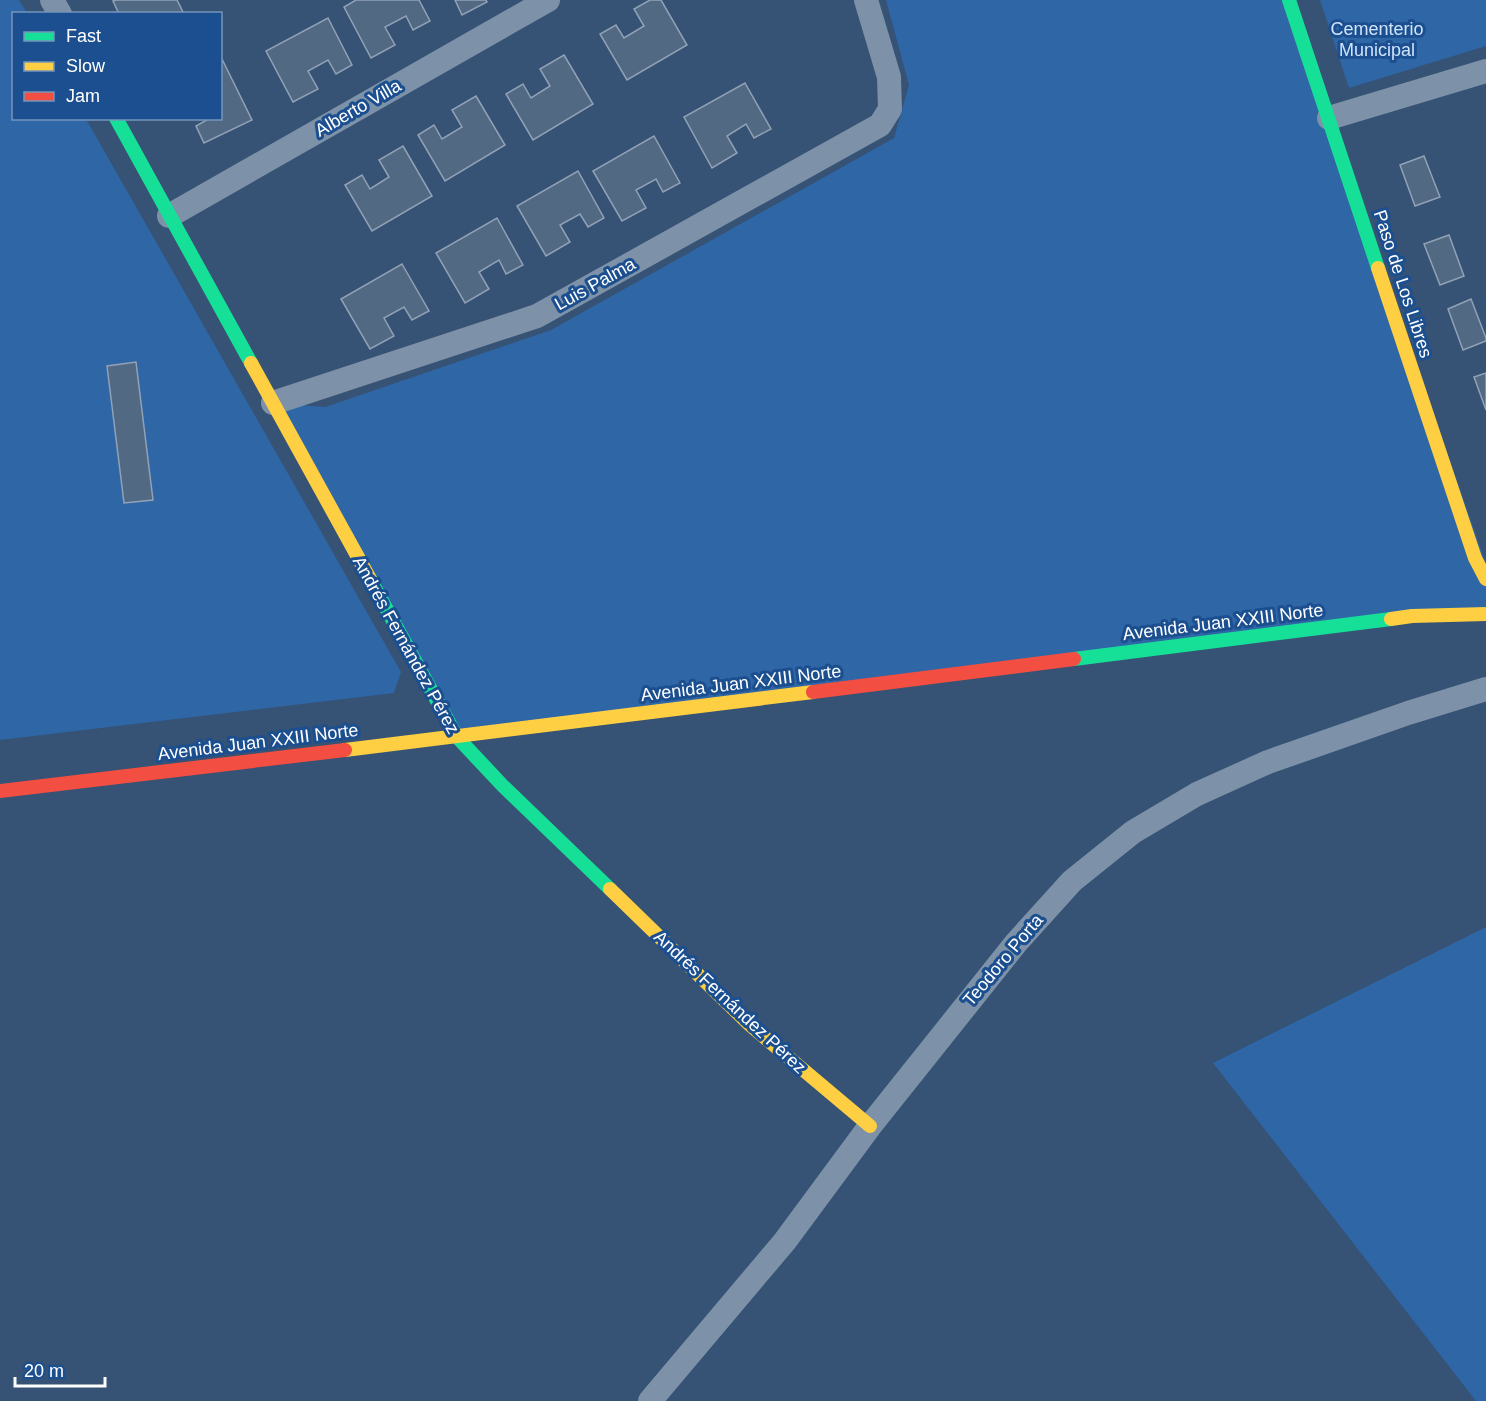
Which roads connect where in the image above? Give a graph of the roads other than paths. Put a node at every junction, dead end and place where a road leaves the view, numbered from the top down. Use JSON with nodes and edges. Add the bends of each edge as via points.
{"nodes":[{"id":1,"x":548,"y":0,"type":"edge"},
{"id":2,"x":866,"y":0,"type":"edge"},
{"id":3,"x":1289,"y":0,"type":"edge"},
{"id":4,"x":1486,"y":71,"type":"edge"},
{"id":5,"x":1329,"y":118,"type":"junction"},
{"id":6,"x":117,"y":120,"type":"edge"},
{"id":7,"x":169,"y":216,"type":"junction"},
{"id":8,"x":273,"y":403,"type":"junction"},
{"id":9,"x":1486,"y":579,"type":"edge"},
{"id":10,"x":1486,"y":614,"type":"edge"},
{"id":11,"x":1486,"y":689,"type":"edge"},
{"id":12,"x":457,"y":737,"type":"junction"},
{"id":13,"x":0,"y":791,"type":"edge"},
{"id":14,"x":870,"y":1126,"type":"junction"},
{"id":15,"x":650,"y":1401,"type":"edge"}],
"edges":[{"from":1,"to":7,"type":"street","name":"Alberto Villa"},
{"from":2,"to":8,"type":"street","name":"Luis Palma","via":[[889,77],[890,109],[880,125],[537,316]]},
{"from":3,"to":5,"type":"street","name":"Paso de Los Libres"},
{"from":4,"to":5,"type":"street"},
{"from":5,"to":9,"type":"street","name":"Paso de Los Libres","via":[[1475,558]]},
{"from":6,"to":7,"type":"street","name":"Andrés Fernández Pérez"},
{"from":7,"to":8,"type":"street","name":"Andrés Fernández Pérez"},
{"from":8,"to":12,"type":"street","name":"Andrés Fernández Pérez"},
{"from":10,"to":12,"type":"street","name":"Avenida Juan XXIII Norte","via":[[1412,616]]},
{"from":11,"to":14,"type":"street","name":"Teodoro Porta","via":[[1268,762],[1197,794],[1133,832],[1072,880],[1016,943]]},
{"from":12,"to":13,"type":"street","name":"Avenida Juan XXIII Norte"},
{"from":12,"to":14,"type":"street","name":"Andrés Fernández Pérez","via":[[750,1025]]},
{"from":14,"to":15,"type":"street","name":"Teodoro Porta","via":[[785,1241]]}]}
